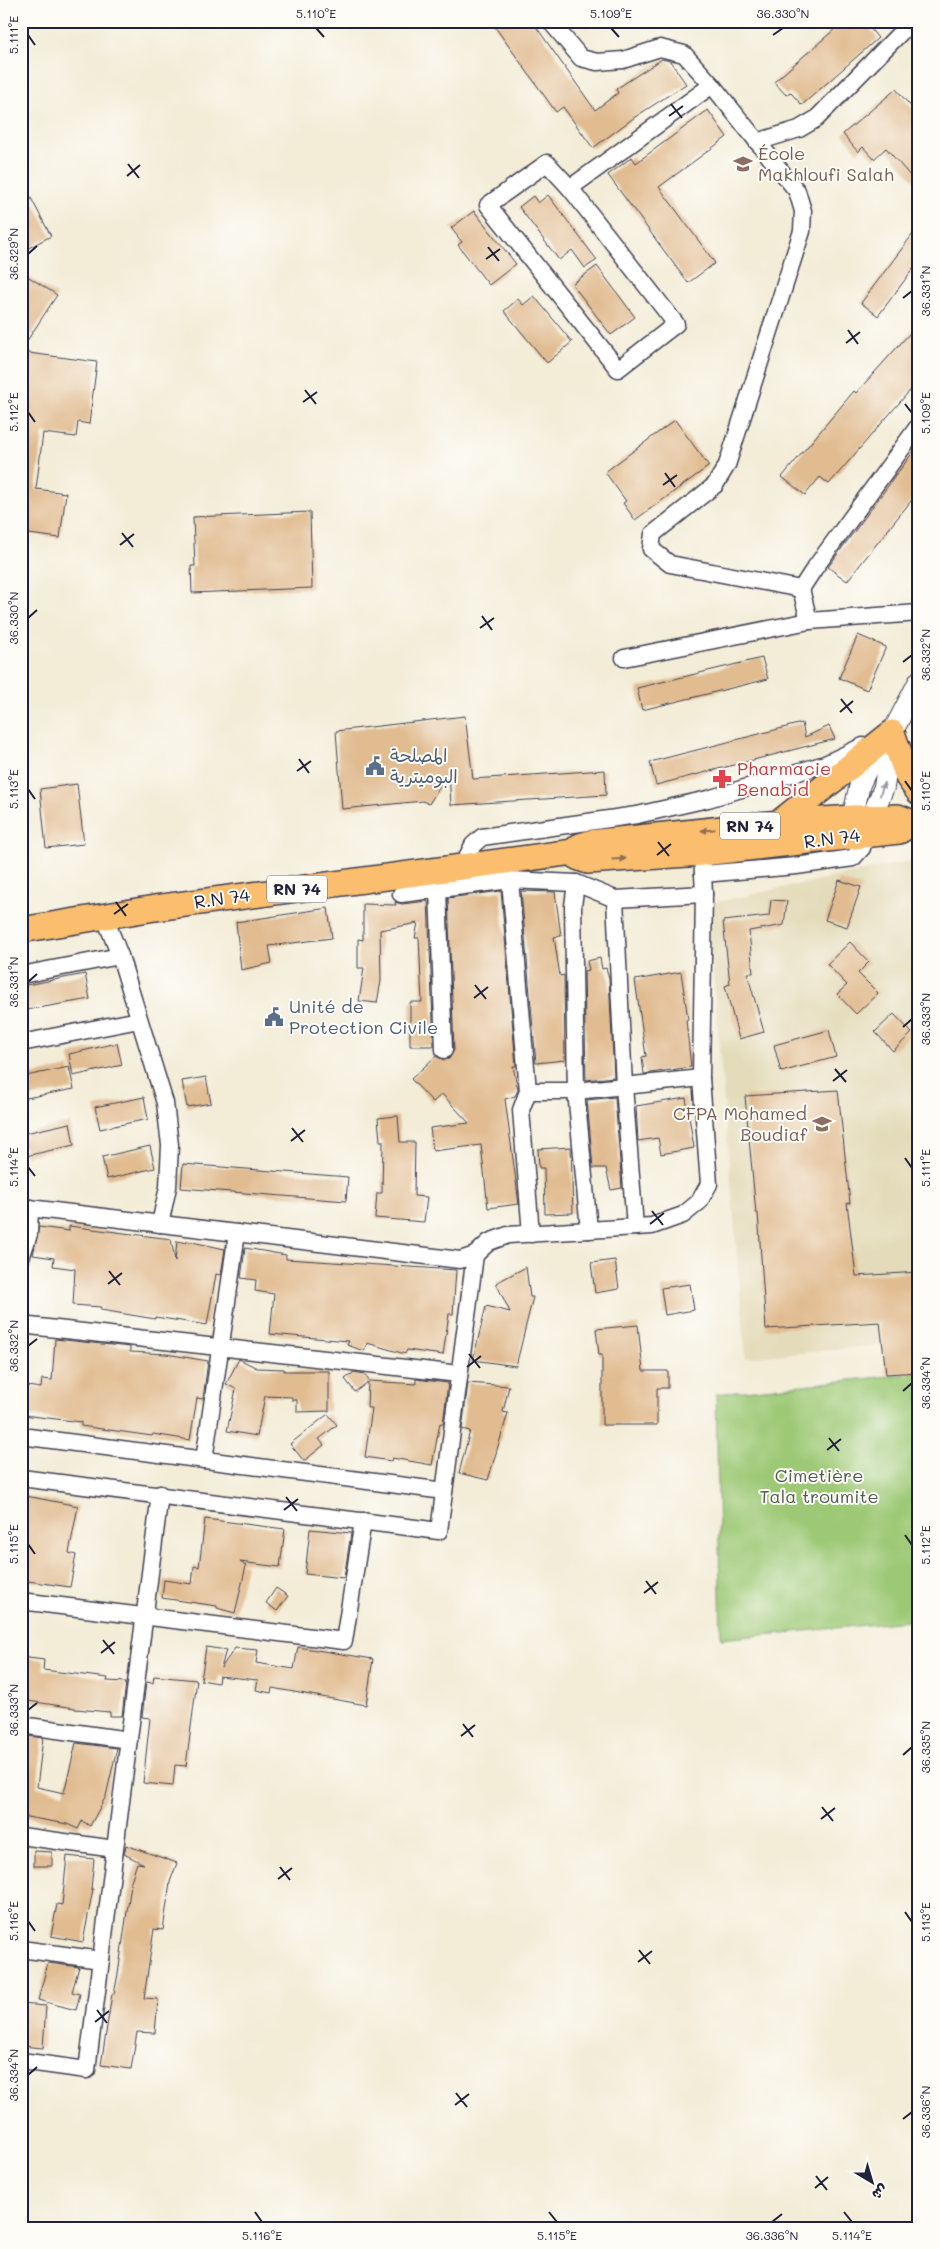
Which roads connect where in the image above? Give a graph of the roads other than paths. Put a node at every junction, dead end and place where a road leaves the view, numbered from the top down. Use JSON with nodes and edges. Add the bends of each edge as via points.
{"nodes":[{"id":1,"x":550,"y":21,"type":"edge"},
{"id":2,"x":912,"y":21,"type":"edge"},
{"id":3,"x":712,"y":85,"type":"junction"},
{"id":4,"x":758,"y":142,"type":"junction"},
{"id":5,"x":570,"y":188,"type":"junction"},
{"id":6,"x":919,"y":425,"type":"edge"},
{"id":7,"x":801,"y":589,"type":"junction"},
{"id":8,"x":919,"y":613,"type":"edge"},
{"id":9,"x":808,"y":621,"type":"junction"},
{"id":10,"x":624,"y":658,"type":"dead end"},
{"id":11,"x":919,"y":681,"type":"edge"},
{"id":12,"x":892,"y":733,"type":"junction"},
{"id":13,"x":919,"y":792,"type":"edge"},
{"id":14,"x":779,"y":822,"type":"junction"},
{"id":15,"x":916,"y":822,"type":"edge"},
{"id":16,"x":559,"y":826,"type":"junction"},
{"id":17,"x":859,"y":827,"type":"junction"},
{"id":18,"x":566,"y":853,"type":"junction"},
{"id":19,"x":703,"y":864,"type":"junction"},
{"id":20,"x":462,"y":867,"type":"junction"},
{"id":21,"x":510,"y":880,"type":"junction"},
{"id":22,"x":576,"y":883,"type":"junction"},
{"id":23,"x":438,"y":889,"type":"junction"},
{"id":24,"x":400,"y":894,"type":"dead end"},
{"id":25,"x":704,"y":894,"type":"junction"},
{"id":26,"x":614,"y":899,"type":"junction"},
{"id":27,"x":105,"y":918,"type":"junction"},
{"id":28,"x":21,"y":930,"type":"edge"},
{"id":29,"x":120,"y":956,"type":"junction"},
{"id":30,"x":21,"y":975,"type":"edge"},
{"id":31,"x":139,"y":1020,"type":"junction"},
{"id":32,"x":21,"y":1043,"type":"edge"},
{"id":33,"x":444,"y":1050,"type":"dead end"},
{"id":34,"x":700,"y":1078,"type":"junction"},
{"id":35,"x":624,"y":1086,"type":"junction"},
{"id":36,"x":528,"y":1091,"type":"junction"},
{"id":37,"x":576,"y":1091,"type":"junction"},
{"id":38,"x":25,"y":1208,"type":"edge"},
{"id":39,"x":160,"y":1224,"type":"junction"},
{"id":40,"x":635,"y":1227,"type":"junction"},
{"id":41,"x":589,"y":1230,"type":"junction"},
{"id":42,"x":236,"y":1233,"type":"junction"},
{"id":43,"x":531,"y":1234,"type":"junction"},
{"id":44,"x":475,"y":1255,"type":"junction"},
{"id":45,"x":21,"y":1258,"type":"edge"},
{"id":46,"x":21,"y":1325,"type":"edge"},
{"id":47,"x":219,"y":1347,"type":"junction"},
{"id":48,"x":460,"y":1374,"type":"junction"},
{"id":49,"x":21,"y":1436,"type":"edge"},
{"id":50,"x":204,"y":1460,"type":"junction"},
{"id":51,"x":21,"y":1478,"type":"edge"},
{"id":52,"x":444,"y":1491,"type":"junction"},
{"id":53,"x":160,"y":1494,"type":"junction"},
{"id":54,"x":363,"y":1521,"type":"junction"},
{"id":55,"x":21,"y":1601,"type":"edge"},
{"id":56,"x":144,"y":1618,"type":"junction"},
{"id":57,"x":21,"y":1725,"type":"edge"},
{"id":58,"x":129,"y":1740,"type":"junction"},
{"id":59,"x":21,"y":1836,"type":"edge"},
{"id":60,"x":115,"y":1849,"type":"junction"},
{"id":61,"x":21,"y":1949,"type":"edge"},
{"id":62,"x":101,"y":1960,"type":"junction"},
{"id":63,"x":21,"y":2061,"type":"edge"}],
"edges":[{"from":1,"to":3,"type":"street","via":[[581,58],[596,62],[623,60],[660,48],[684,54]]},
{"from":2,"to":4,"type":"street","via":[[816,119],[799,129]]},
{"from":3,"to":4,"type":"street"},
{"from":3,"to":5,"type":"street"},
{"from":4,"to":7,"type":"street","via":[[796,191],[803,211],[802,231],[727,465],[715,484],[654,534],[651,548],[670,564]]},
{"from":5,"to":5,"type":"street","via":[[547,162],[488,205],[618,369],[676,324]]},
{"from":6,"to":7,"type":"street"},
{"from":7,"to":9,"type":"street"},
{"from":8,"to":9,"type":"street"},
{"from":9,"to":10,"type":"street"},
{"from":11,"to":12,"type":"street"},
{"from":12,"to":13,"type":"main road","via":[[908,777]]},
{"from":12,"to":14,"type":"main road"},
{"from":12,"to":16,"type":"street","via":[[825,764],[708,799],[638,815]]},
{"from":12,"to":17,"type":"street","via":[[884,787]]},
{"from":14,"to":17,"type":"main road","name":"R.N 74","number":"RN 74"},
{"from":14,"to":18,"type":"main road","name":"R.N 74","number":"RN 74","one_way":true,"via":[[590,843]]},
{"from":15,"to":17,"type":"main road","name":"R.N 74","number":"RN 74","via":[[899,831]]},
{"from":16,"to":18,"type":"street"},
{"from":16,"to":20,"type":"street","via":[[482,837],[473,845]]},
{"from":17,"to":19,"type":"main road","name":"R.N 74","number":"RN 74"},
{"from":18,"to":19,"type":"main road","name":"R.N 74","number":"RN 74","one_way":true,"via":[[588,860]]},
{"from":18,"to":20,"type":"main road","name":"R.N 74","number":"RN 74"},
{"from":19,"to":25,"type":"street"},
{"from":20,"to":27,"type":"main road","name":"R.N 74","number":"RN 74","via":[[155,908]]},
{"from":21,"to":22,"type":"street"},
{"from":21,"to":23,"type":"street"},
{"from":21,"to":36,"type":"street"},
{"from":22,"to":26,"type":"street"},
{"from":22,"to":37,"type":"street","via":[[573,906]]},
{"from":23,"to":24,"type":"street"},
{"from":23,"to":33,"type":"street"},
{"from":25,"to":26,"type":"street"},
{"from":25,"to":34,"type":"street"},
{"from":26,"to":35,"type":"street"},
{"from":27,"to":28,"type":"main road","name":"R.N 74","number":"RN 74"},
{"from":27,"to":29,"type":"street"},
{"from":29,"to":30,"type":"street"},
{"from":29,"to":31,"type":"street"},
{"from":31,"to":32,"type":"street"},
{"from":31,"to":39,"type":"street","via":[[165,1104],[170,1145],[168,1187]]},
{"from":34,"to":35,"type":"street"},
{"from":34,"to":40,"type":"street","via":[[709,1184],[699,1202],[683,1216],[652,1226]]},
{"from":35,"to":37,"type":"street"},
{"from":35,"to":40,"type":"street"},
{"from":36,"to":37,"type":"street"},
{"from":36,"to":43,"type":"street","via":[[521,1110]]},
{"from":37,"to":41,"type":"street"},
{"from":38,"to":39,"type":"street"},
{"from":38,"to":45,"type":"street","via":[[29,1234]]},
{"from":39,"to":42,"type":"street"},
{"from":40,"to":41,"type":"street"},
{"from":41,"to":43,"type":"street"},
{"from":42,"to":44,"type":"street","via":[[460,1260]]},
{"from":42,"to":47,"type":"street"},
{"from":43,"to":44,"type":"street","via":[[508,1235],[489,1242]]},
{"from":44,"to":48,"type":"street"},
{"from":46,"to":47,"type":"street"},
{"from":47,"to":48,"type":"street"},
{"from":47,"to":50,"type":"street"},
{"from":48,"to":52,"type":"street"},
{"from":49,"to":50,"type":"street"},
{"from":50,"to":52,"type":"street"},
{"from":51,"to":53,"type":"street"},
{"from":52,"to":54,"type":"street","via":[[440,1531]]},
{"from":53,"to":54,"type":"street"},
{"from":53,"to":56,"type":"street"},
{"from":54,"to":56,"type":"street","via":[[344,1641]]},
{"from":55,"to":56,"type":"street"},
{"from":56,"to":58,"type":"street"},
{"from":57,"to":58,"type":"street"},
{"from":58,"to":60,"type":"street"},
{"from":59,"to":60,"type":"street"},
{"from":60,"to":62,"type":"street"},
{"from":61,"to":62,"type":"street"},
{"from":62,"to":63,"type":"street","via":[[87,2070]]}]}
